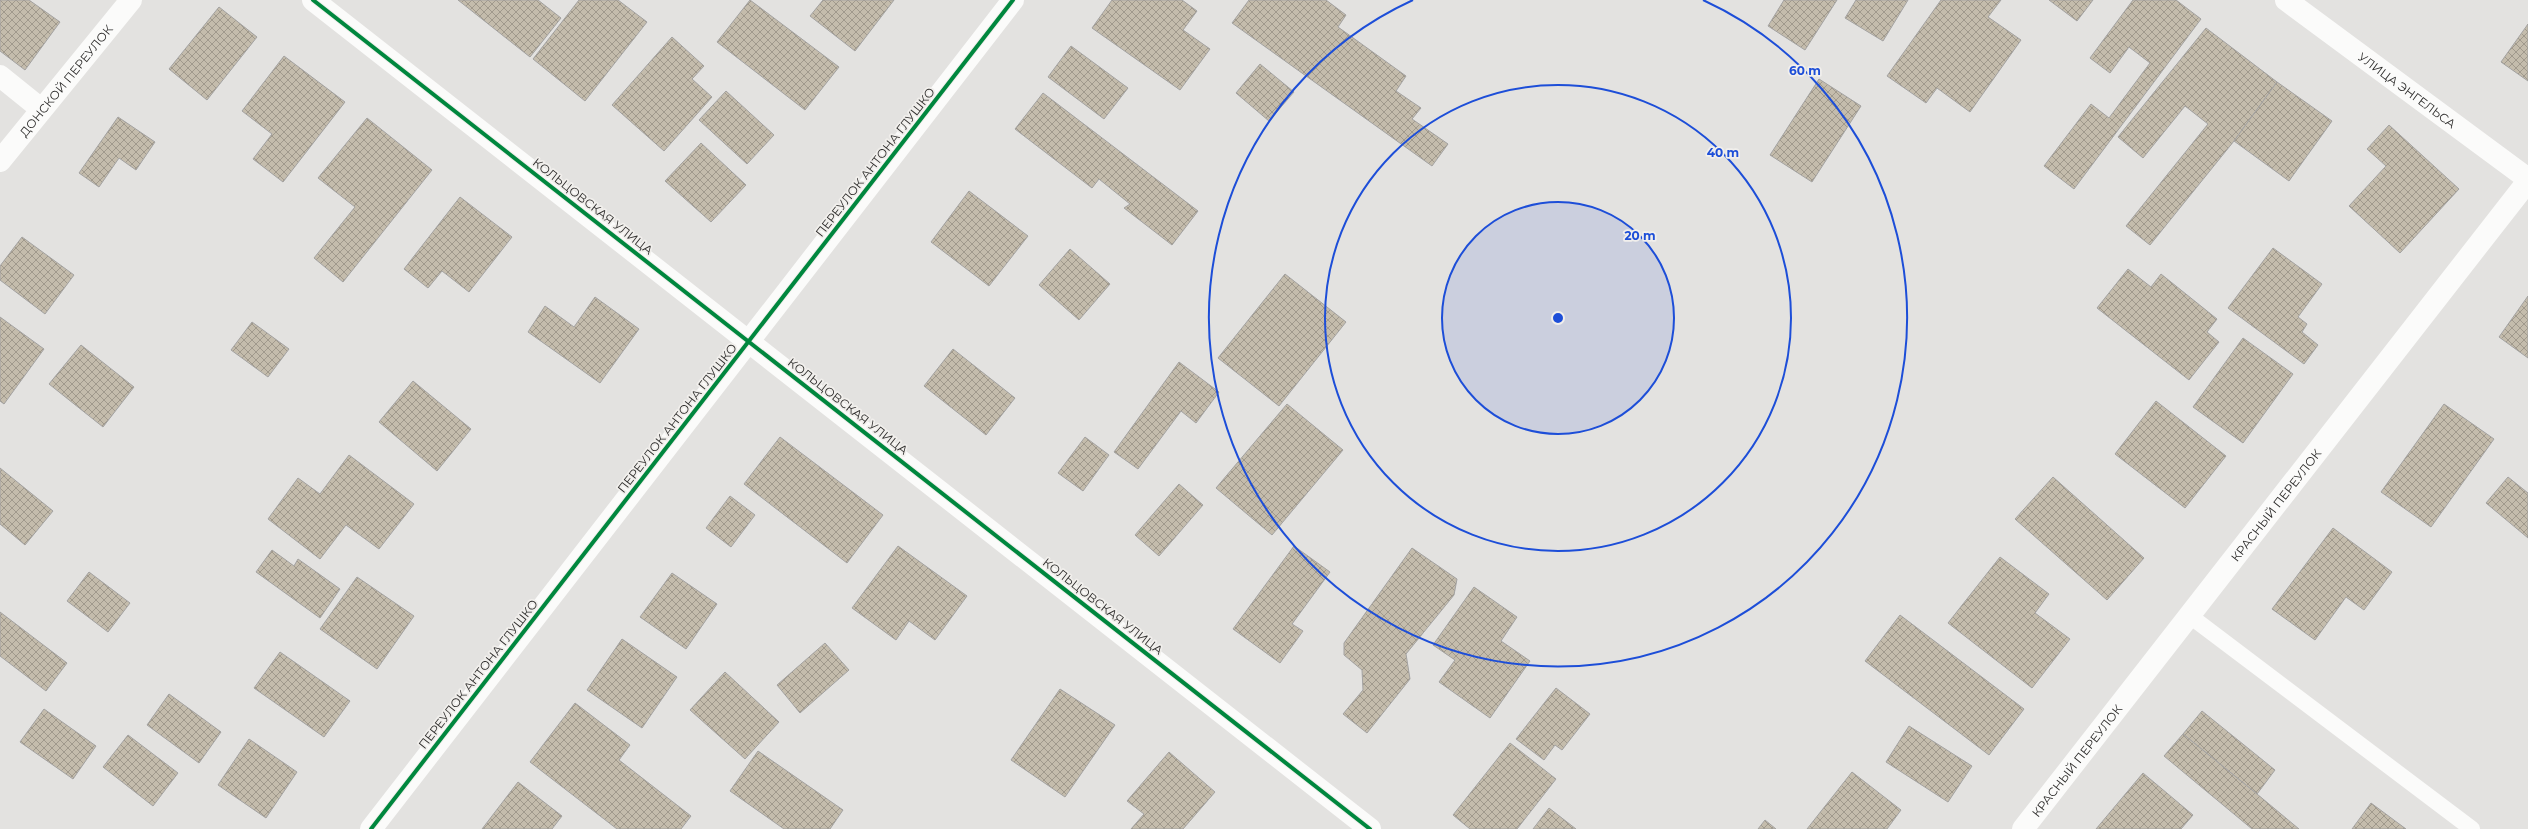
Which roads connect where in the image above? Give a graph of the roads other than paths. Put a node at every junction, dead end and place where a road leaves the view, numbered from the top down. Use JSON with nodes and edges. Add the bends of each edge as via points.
{"nodes":[{"id":1,"x":131,"y":0,"type":"edge"},
{"id":2,"x":313,"y":0,"type":"edge"},
{"id":3,"x":1013,"y":0,"type":"edge"},
{"id":4,"x":2286,"y":0,"type":"edge"},
{"id":5,"x":0,"y":76,"type":"edge"},
{"id":6,"x":41,"y":109,"type":"junction"},
{"id":7,"x":0,"y":160,"type":"edge"},
{"id":8,"x":2528,"y":180,"type":"edge"},
{"id":9,"x":750,"y":342,"type":"junction"},
{"id":10,"x":2190,"y":616,"type":"junction"},
{"id":11,"x":370,"y":829,"type":"edge"},
{"id":12,"x":1370,"y":829,"type":"edge"},
{"id":13,"x":2023,"y":829,"type":"edge"},
{"id":14,"x":2472,"y":829,"type":"edge"}],
"edges":[{"from":1,"to":6,"type":"street","name":"ДОНСКОЙ ПЕРЕУЛОК"},
{"from":2,"to":9,"type":"street","name":"КОЛЬЦОВСКАЯ УЛИЦА"},
{"from":3,"to":9,"type":"street","name":"ПЕРЕУЛОК АНТОНА ГЛУШКО"},
{"from":4,"to":8,"type":"street","name":"УЛИЦА ЭНГЕЛЬСА"},
{"from":5,"to":6,"type":"street"},
{"from":6,"to":7,"type":"street","name":"ДОНСКОЙ ПЕРЕУЛОК"},
{"from":8,"to":10,"type":"street","name":"КРАСНЫЙ ПЕРЕУЛОК"},
{"from":9,"to":11,"type":"street","name":"ПЕРЕУЛОК АНТОНА ГЛУШКО"},
{"from":9,"to":12,"type":"street","name":"КОЛЬЦОВСКАЯ УЛИЦА"},
{"from":10,"to":13,"type":"street","name":"КРАСНЫЙ ПЕРЕУЛОК"},
{"from":10,"to":14,"type":"lane"}]}
